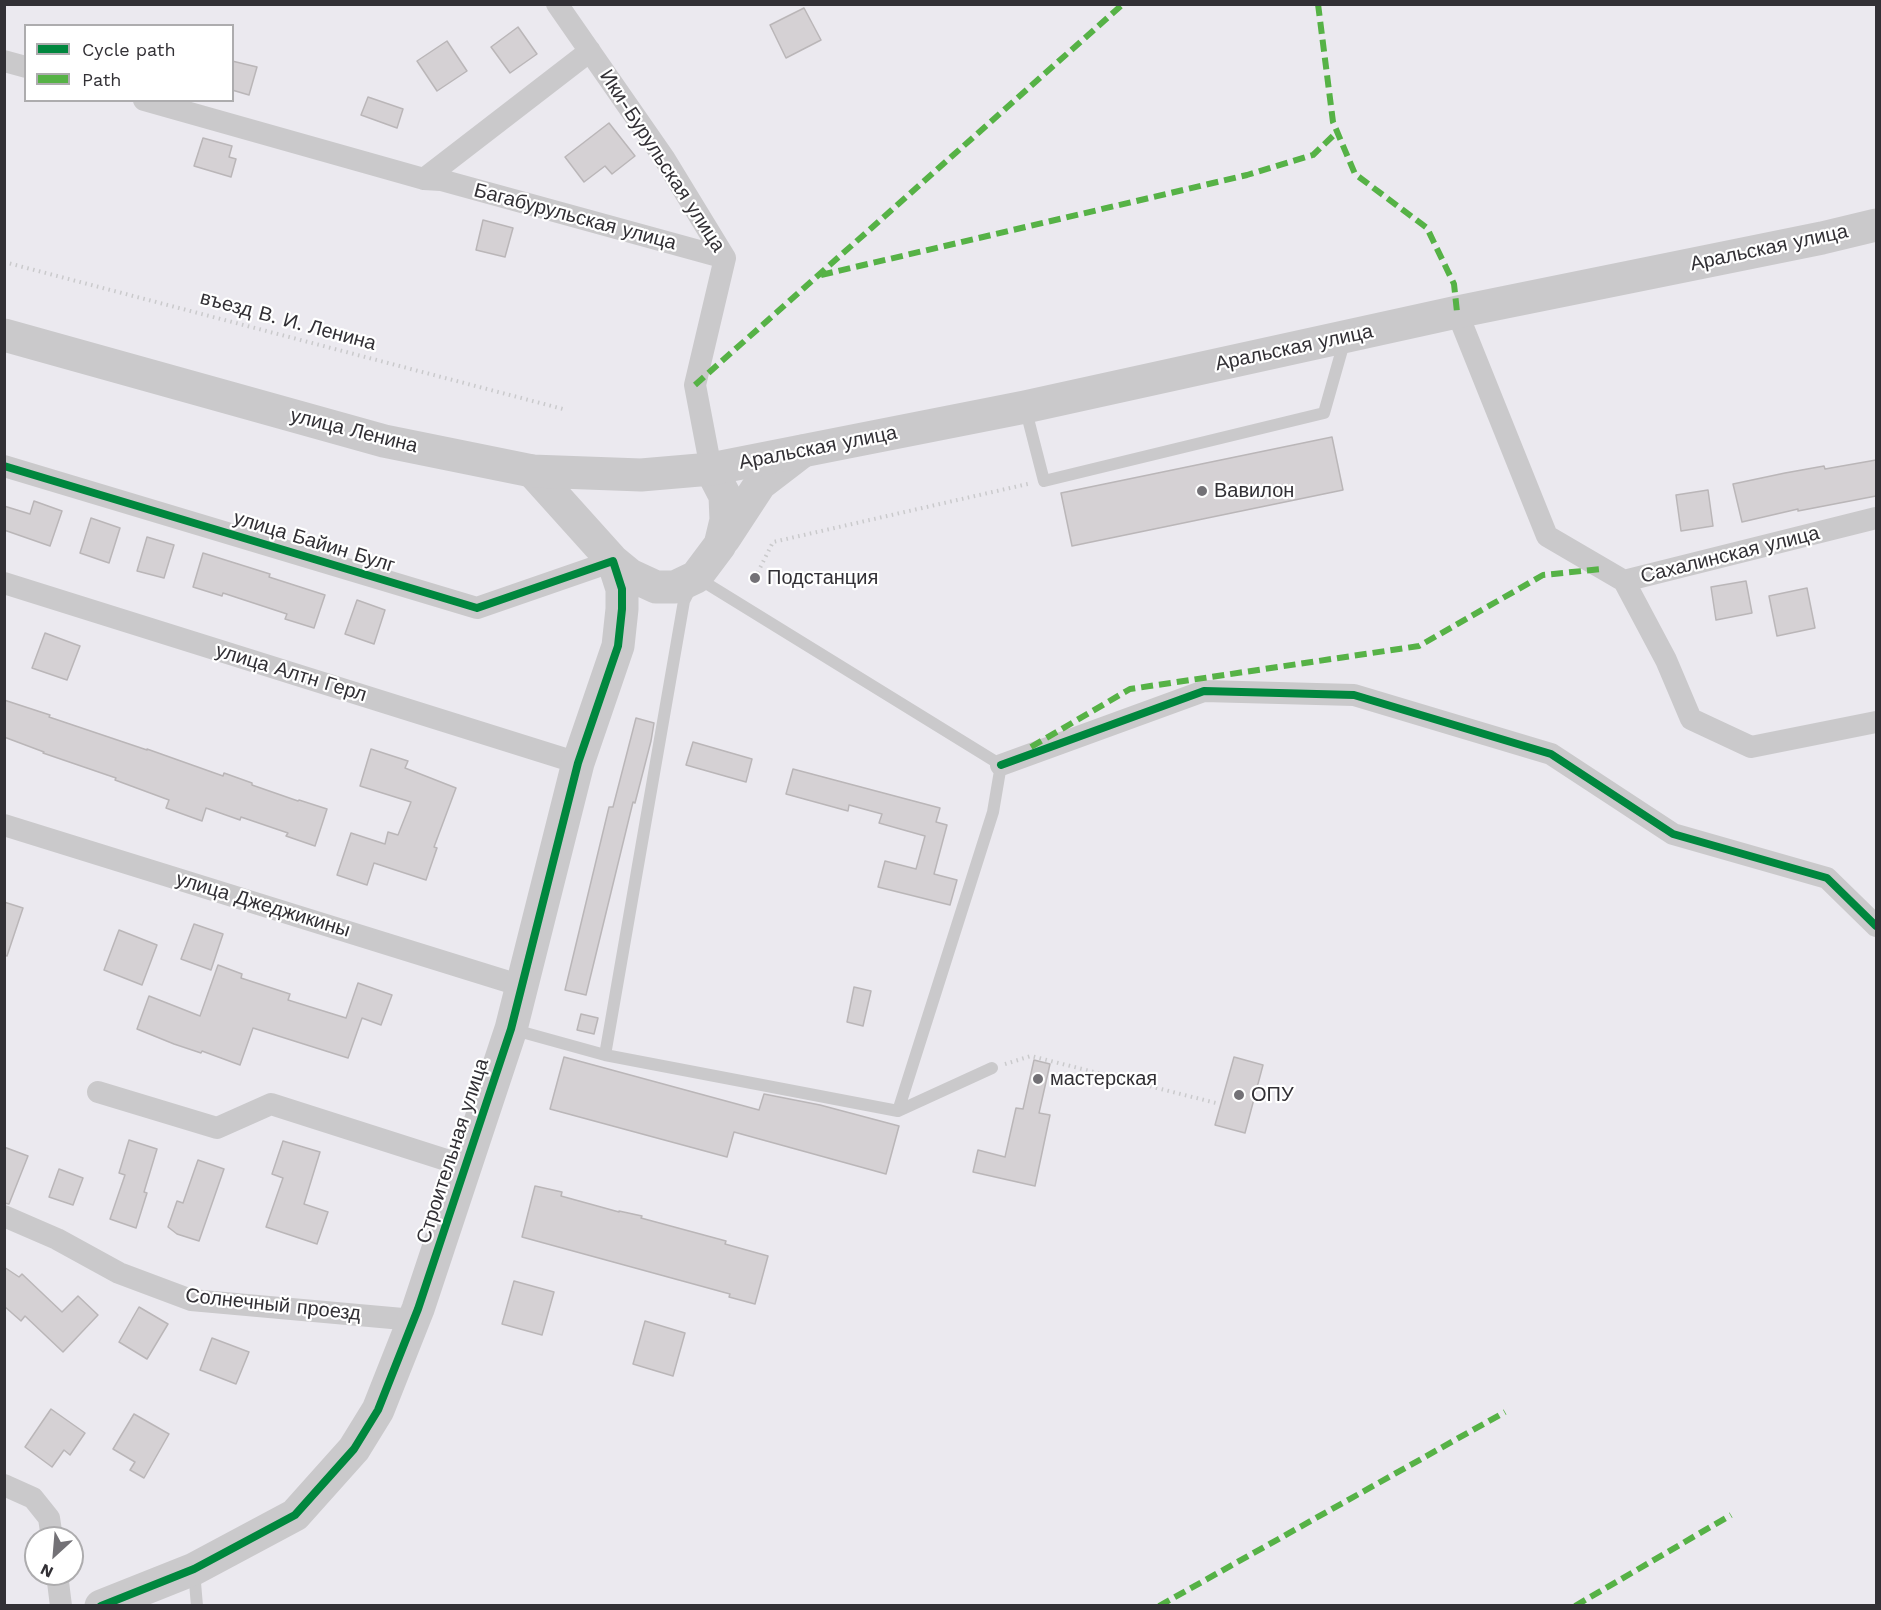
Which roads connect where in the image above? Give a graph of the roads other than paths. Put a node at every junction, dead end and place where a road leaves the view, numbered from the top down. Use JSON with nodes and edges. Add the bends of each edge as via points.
{"nodes":[{"id":1,"x":557,"y":4,"type":"edge"},
{"id":2,"x":590,"y":51,"type":"junction"},
{"id":3,"x":4,"y":61,"type":"edge"},
{"id":4,"x":24,"y":66,"type":"edge"},
{"id":5,"x":151,"y":102,"type":"edge"},
{"id":6,"x":424,"y":179,"type":"junction"},
{"id":7,"x":1876,"y":225,"type":"edge"},
{"id":8,"x":725,"y":258,"type":"junction"},
{"id":9,"x":1457,"y":312,"type":"junction"},
{"id":10,"x":4,"y":335,"type":"edge"},
{"id":11,"x":1346,"y":337,"type":"junction"},
{"id":12,"x":1024,"y":407,"type":"junction"},
{"id":13,"x":802,"y":451,"type":"junction"},
{"id":14,"x":4,"y":466,"type":"edge"},
{"id":15,"x":711,"y":469,"type":"junction"},
{"id":16,"x":532,"y":471,"type":"junction"},
{"id":17,"x":595,"y":473,"type":"junction"},
{"id":18,"x":1876,"y":518,"type":"edge"},
{"id":19,"x":578,"y":522,"type":"junction"},
{"id":20,"x":720,"y":545,"type":"junction"},
{"id":21,"x":613,"y":561,"type":"junction"},
{"id":22,"x":1624,"y":581,"type":"junction"},
{"id":23,"x":686,"y":582,"type":"junction"},
{"id":24,"x":4,"y":583,"type":"edge"},
{"id":25,"x":618,"y":646,"type":"junction"},
{"id":26,"x":1876,"y":722,"type":"edge"},
{"id":27,"x":578,"y":763,"type":"junction"},
{"id":28,"x":1001,"y":765,"type":"junction"},
{"id":29,"x":4,"y":825,"type":"edge"},
{"id":30,"x":1876,"y":926,"type":"edge"},
{"id":31,"x":522,"y":986,"type":"junction"},
{"id":32,"x":511,"y":1029,"type":"junction"},
{"id":33,"x":605,"y":1055,"type":"junction"},
{"id":34,"x":992,"y":1068,"type":"road end"},
{"id":35,"x":98,"y":1092,"type":"dead end"},
{"id":36,"x":898,"y":1111,"type":"junction"},
{"id":37,"x":465,"y":1167,"type":"junction"},
{"id":38,"x":4,"y":1216,"type":"edge"},
{"id":39,"x":414,"y":1320,"type":"junction"},
{"id":40,"x":4,"y":1485,"type":"edge"},
{"id":41,"x":50,"y":1526,"type":"edge"},
{"id":42,"x":194,"y":1569,"type":"junction"},
{"id":43,"x":59,"y":1586,"type":"edge"},
{"id":44,"x":61,"y":1605,"type":"edge"},
{"id":45,"x":101,"y":1605,"type":"edge"},
{"id":46,"x":197,"y":1605,"type":"edge"}],
"edges":[{"from":1,"to":2,"type":"street","name":"Ики-Бурульская улица"},
{"from":2,"to":6,"type":"street"},
{"from":2,"to":8,"type":"street","name":"Ики-Бурульская улица","via":[[664,158]]},
{"from":3,"to":4,"type":"street"},
{"from":5,"to":6,"type":"street","name":"Багабурульская улица"},
{"from":6,"to":8,"type":"street","name":"Багабурульская улица","via":[[441,180]]},
{"from":7,"to":9,"type":"main road","name":"Аральская улица"},
{"from":8,"to":15,"type":"street","name":"Ики-Бурульская улица","via":[[695,385]]},
{"from":9,"to":11,"type":"main road","name":"Аральская улица"},
{"from":9,"to":22,"type":"street","name":"Сахалинская улица","via":[[1547,536]]},
{"from":10,"to":16,"type":"main road","name":"улица Ленина","via":[[384,441]]},
{"from":11,"to":12,"type":"main road","name":"Аральская улица"},
{"from":11,"to":12,"type":"lane","via":[[1324,413],[1044,481]]},
{"from":12,"to":13,"type":"main road","name":"Аральская улица"},
{"from":13,"to":15,"type":"main road","name":"Аральская улица"},
{"from":13,"to":20,"type":"main road","via":[[760,484]]},
{"from":14,"to":21,"type":"street","name":"улица Байин Булг","via":[[477,608]]},
{"from":15,"to":17,"type":"main road","name":"улица Ленина"},
{"from":15,"to":20,"type":"main road","via":[[725,496],[726,520]]},
{"from":16,"to":17,"type":"main road","name":"улица Ленина"},
{"from":16,"to":19,"type":"main road","name":"Строительная улица"},
{"from":17,"to":19,"type":"main road","via":[[576,503]]},
{"from":18,"to":22,"type":"street","name":"Сахалинская улица"},
{"from":19,"to":21,"type":"main road","name":"Строительная улица"},
{"from":20,"to":23,"type":"main road"},
{"from":21,"to":23,"type":"main road","name":"Строительная улица","via":[[630,575],[656,587]]},
{"from":21,"to":25,"type":"main road","name":"Строительная улица","via":[[622,589]]},
{"from":22,"to":26,"type":"street","via":[[1666,660],[1690,719],[1752,747]]},
{"from":23,"to":25,"type":"main road","via":[[637,614]]},
{"from":23,"to":28,"type":"lane"},
{"from":23,"to":33,"type":"lane"},
{"from":24,"to":27,"type":"street","name":"улица Алтн Герл"},
{"from":25,"to":27,"type":"main road","name":"Строительная улица"},
{"from":27,"to":31,"type":"main road","name":"Строительная улица"},
{"from":28,"to":30,"type":"street","via":[[1204,691],[1354,695],[1551,754],[1672,834],[1827,878]]},
{"from":28,"to":36,"type":"lane","via":[[993,812]]},
{"from":29,"to":31,"type":"street","name":"улица Джеджикины"},
{"from":31,"to":32,"type":"main road","name":"Строительная улица"},
{"from":32,"to":33,"type":"lane"},
{"from":32,"to":37,"type":"main road","name":"Строительная улица"},
{"from":33,"to":36,"type":"lane"},
{"from":34,"to":36,"type":"lane"},
{"from":35,"to":37,"type":"street","via":[[218,1128],[271,1104]]},
{"from":37,"to":39,"type":"main road","name":"Строительная улица"},
{"from":38,"to":39,"type":"street","name":"Солнечный проезд","via":[[119,1273],[191,1300]]},
{"from":39,"to":42,"type":"main road","name":"Строительная улица","via":[[378,1410],[354,1449],[295,1515]]},
{"from":40,"to":41,"type":"street","via":[[33,1498],[49,1518]]},
{"from":42,"to":45,"type":"main road","name":"Строительная улица"},
{"from":42,"to":46,"type":"lane"},
{"from":43,"to":44,"type":"street"}]}
